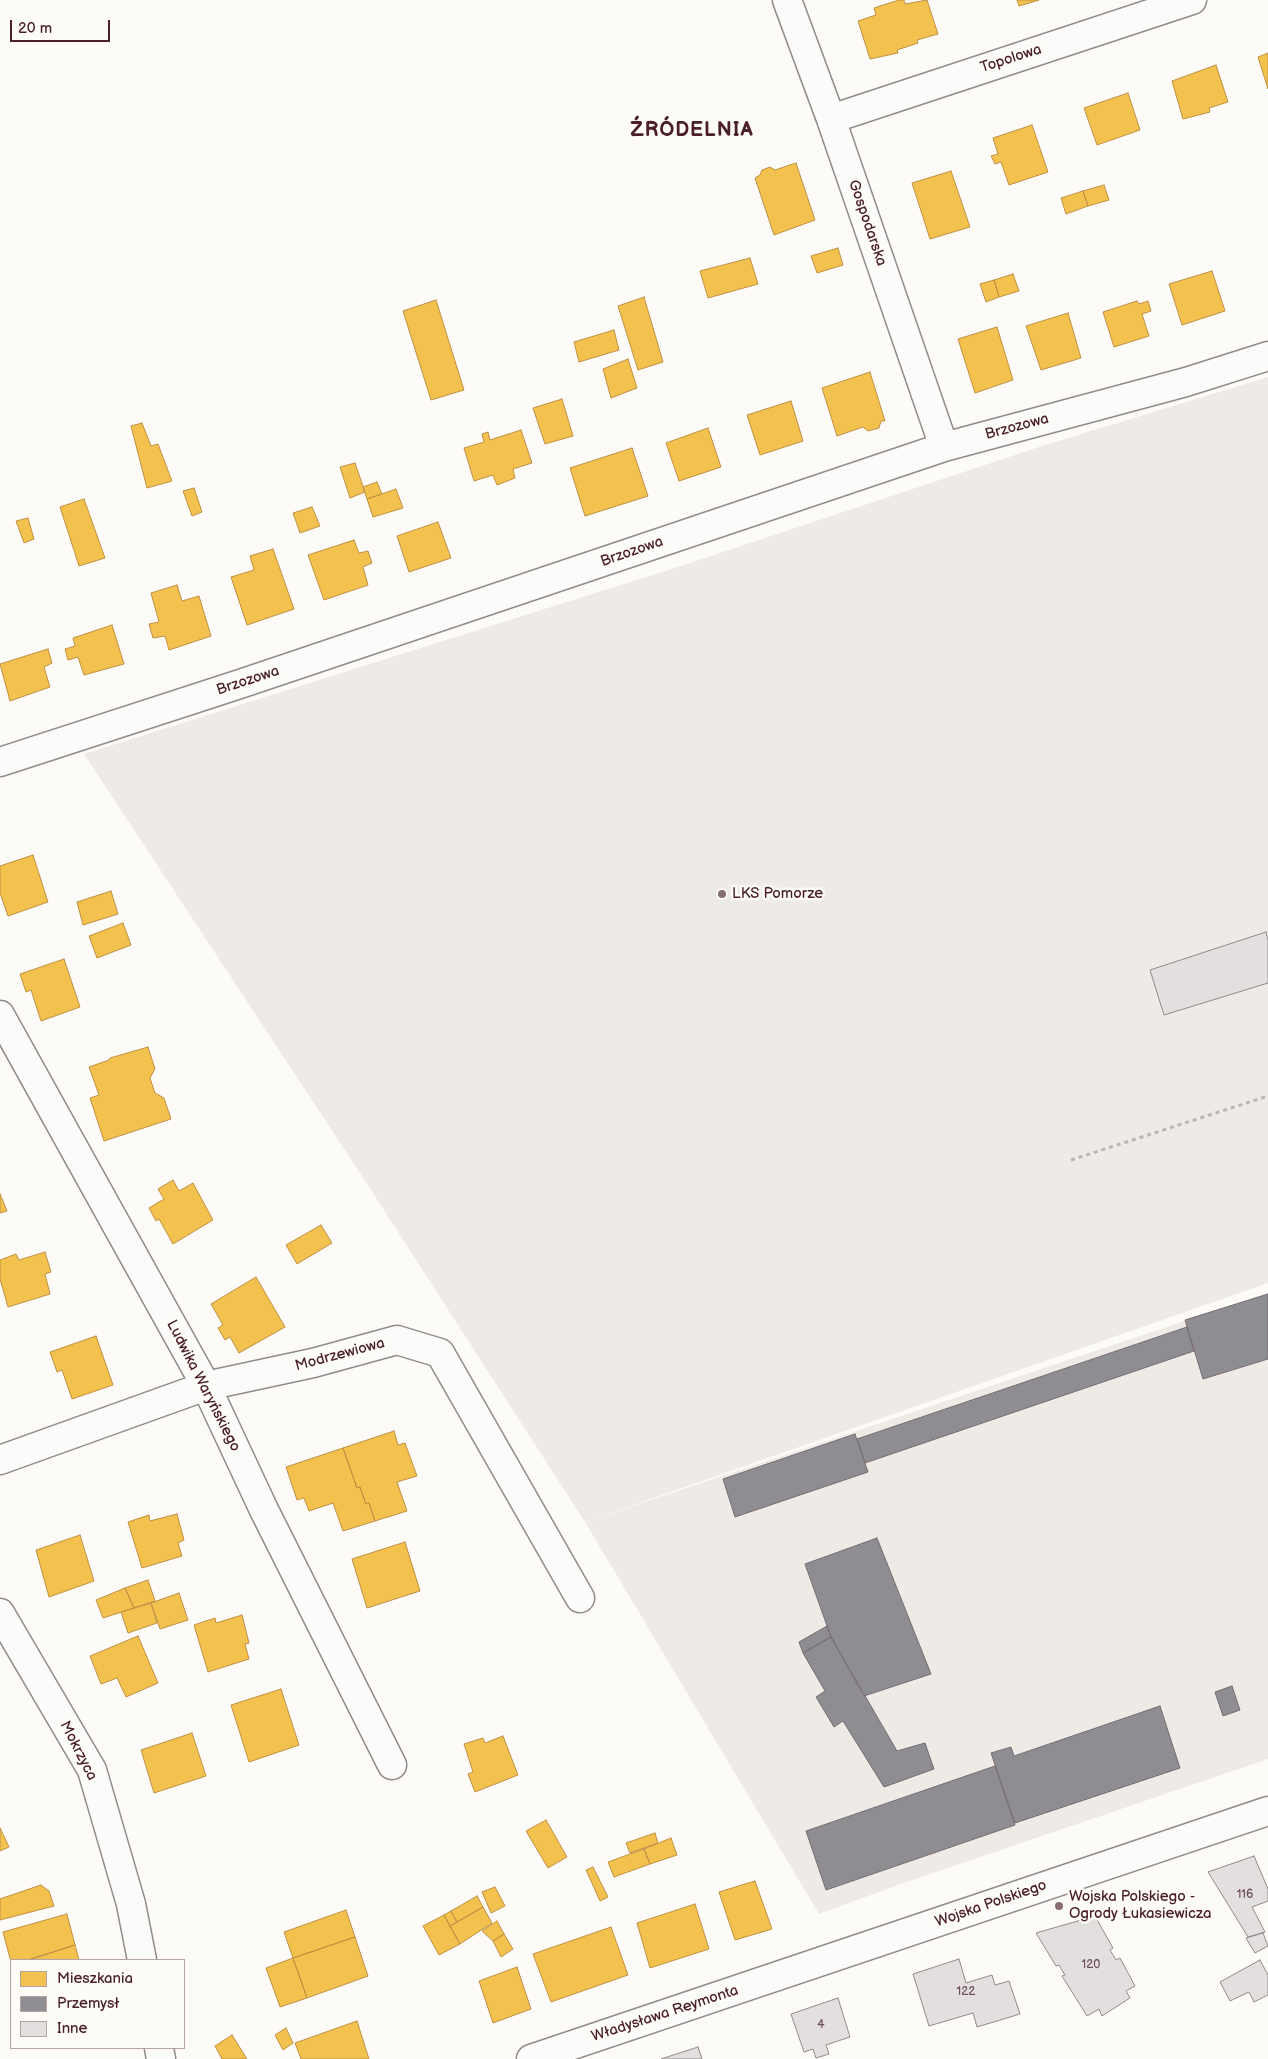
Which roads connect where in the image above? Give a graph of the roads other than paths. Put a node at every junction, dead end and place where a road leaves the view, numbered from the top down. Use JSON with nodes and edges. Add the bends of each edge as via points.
{"nodes":[{"id":1,"x":787,"y":0,"type":"edge"},
{"id":2,"x":1192,"y":0,"type":"edge"},
{"id":3,"x":831,"y":118,"type":"junction"},
{"id":4,"x":1268,"y":356,"type":"edge"},
{"id":5,"x":944,"y":447,"type":"junction"},
{"id":6,"x":0,"y":762,"type":"edge"},
{"id":7,"x":0,"y":1015,"type":"edge"},
{"id":8,"x":206,"y":1386,"type":"junction"},
{"id":9,"x":0,"y":1460,"type":"edge"},
{"id":10,"x":580,"y":1598,"type":"dead end"},
{"id":11,"x":0,"y":1613,"type":"edge"},
{"id":12,"x":392,"y":1765,"type":"dead end"},
{"id":13,"x":1268,"y":1811,"type":"edge"},
{"id":14,"x":142,"y":1959,"type":"edge"},
{"id":15,"x":800,"y":1969,"type":"joint"},
{"id":16,"x":531,"y":2059,"type":"edge"}],
"edges":[{"from":1,"to":3,"type":"street","name":"Gospodarska"},
{"from":2,"to":3,"type":"street","name":"Topolowa"},
{"from":3,"to":5,"type":"street","name":"Gospodarska"},
{"from":4,"to":5,"type":"street","name":"Brzozowa","via":[[1186,382]]},
{"from":5,"to":6,"type":"street","name":"Brzozowa"},
{"from":7,"to":8,"type":"street","name":"Ludwika Waryńskiego"},
{"from":8,"to":9,"type":"street","name":"Modrzewiowa"},
{"from":8,"to":10,"type":"street","name":"Modrzewiowa","via":[[313,1363],[397,1340],[440,1353]]},
{"from":8,"to":12,"type":"street","name":"Ludwika Waryńskiego","via":[[264,1510]]},
{"from":11,"to":14,"type":"street","name":"Mokrzyca","via":[[92,1770],[131,1904]]},
{"from":13,"to":15,"type":"street","name":"Wojska Polskiego"},
{"from":15,"to":16,"type":"street","name":"Władysława Reymonta"}]}
